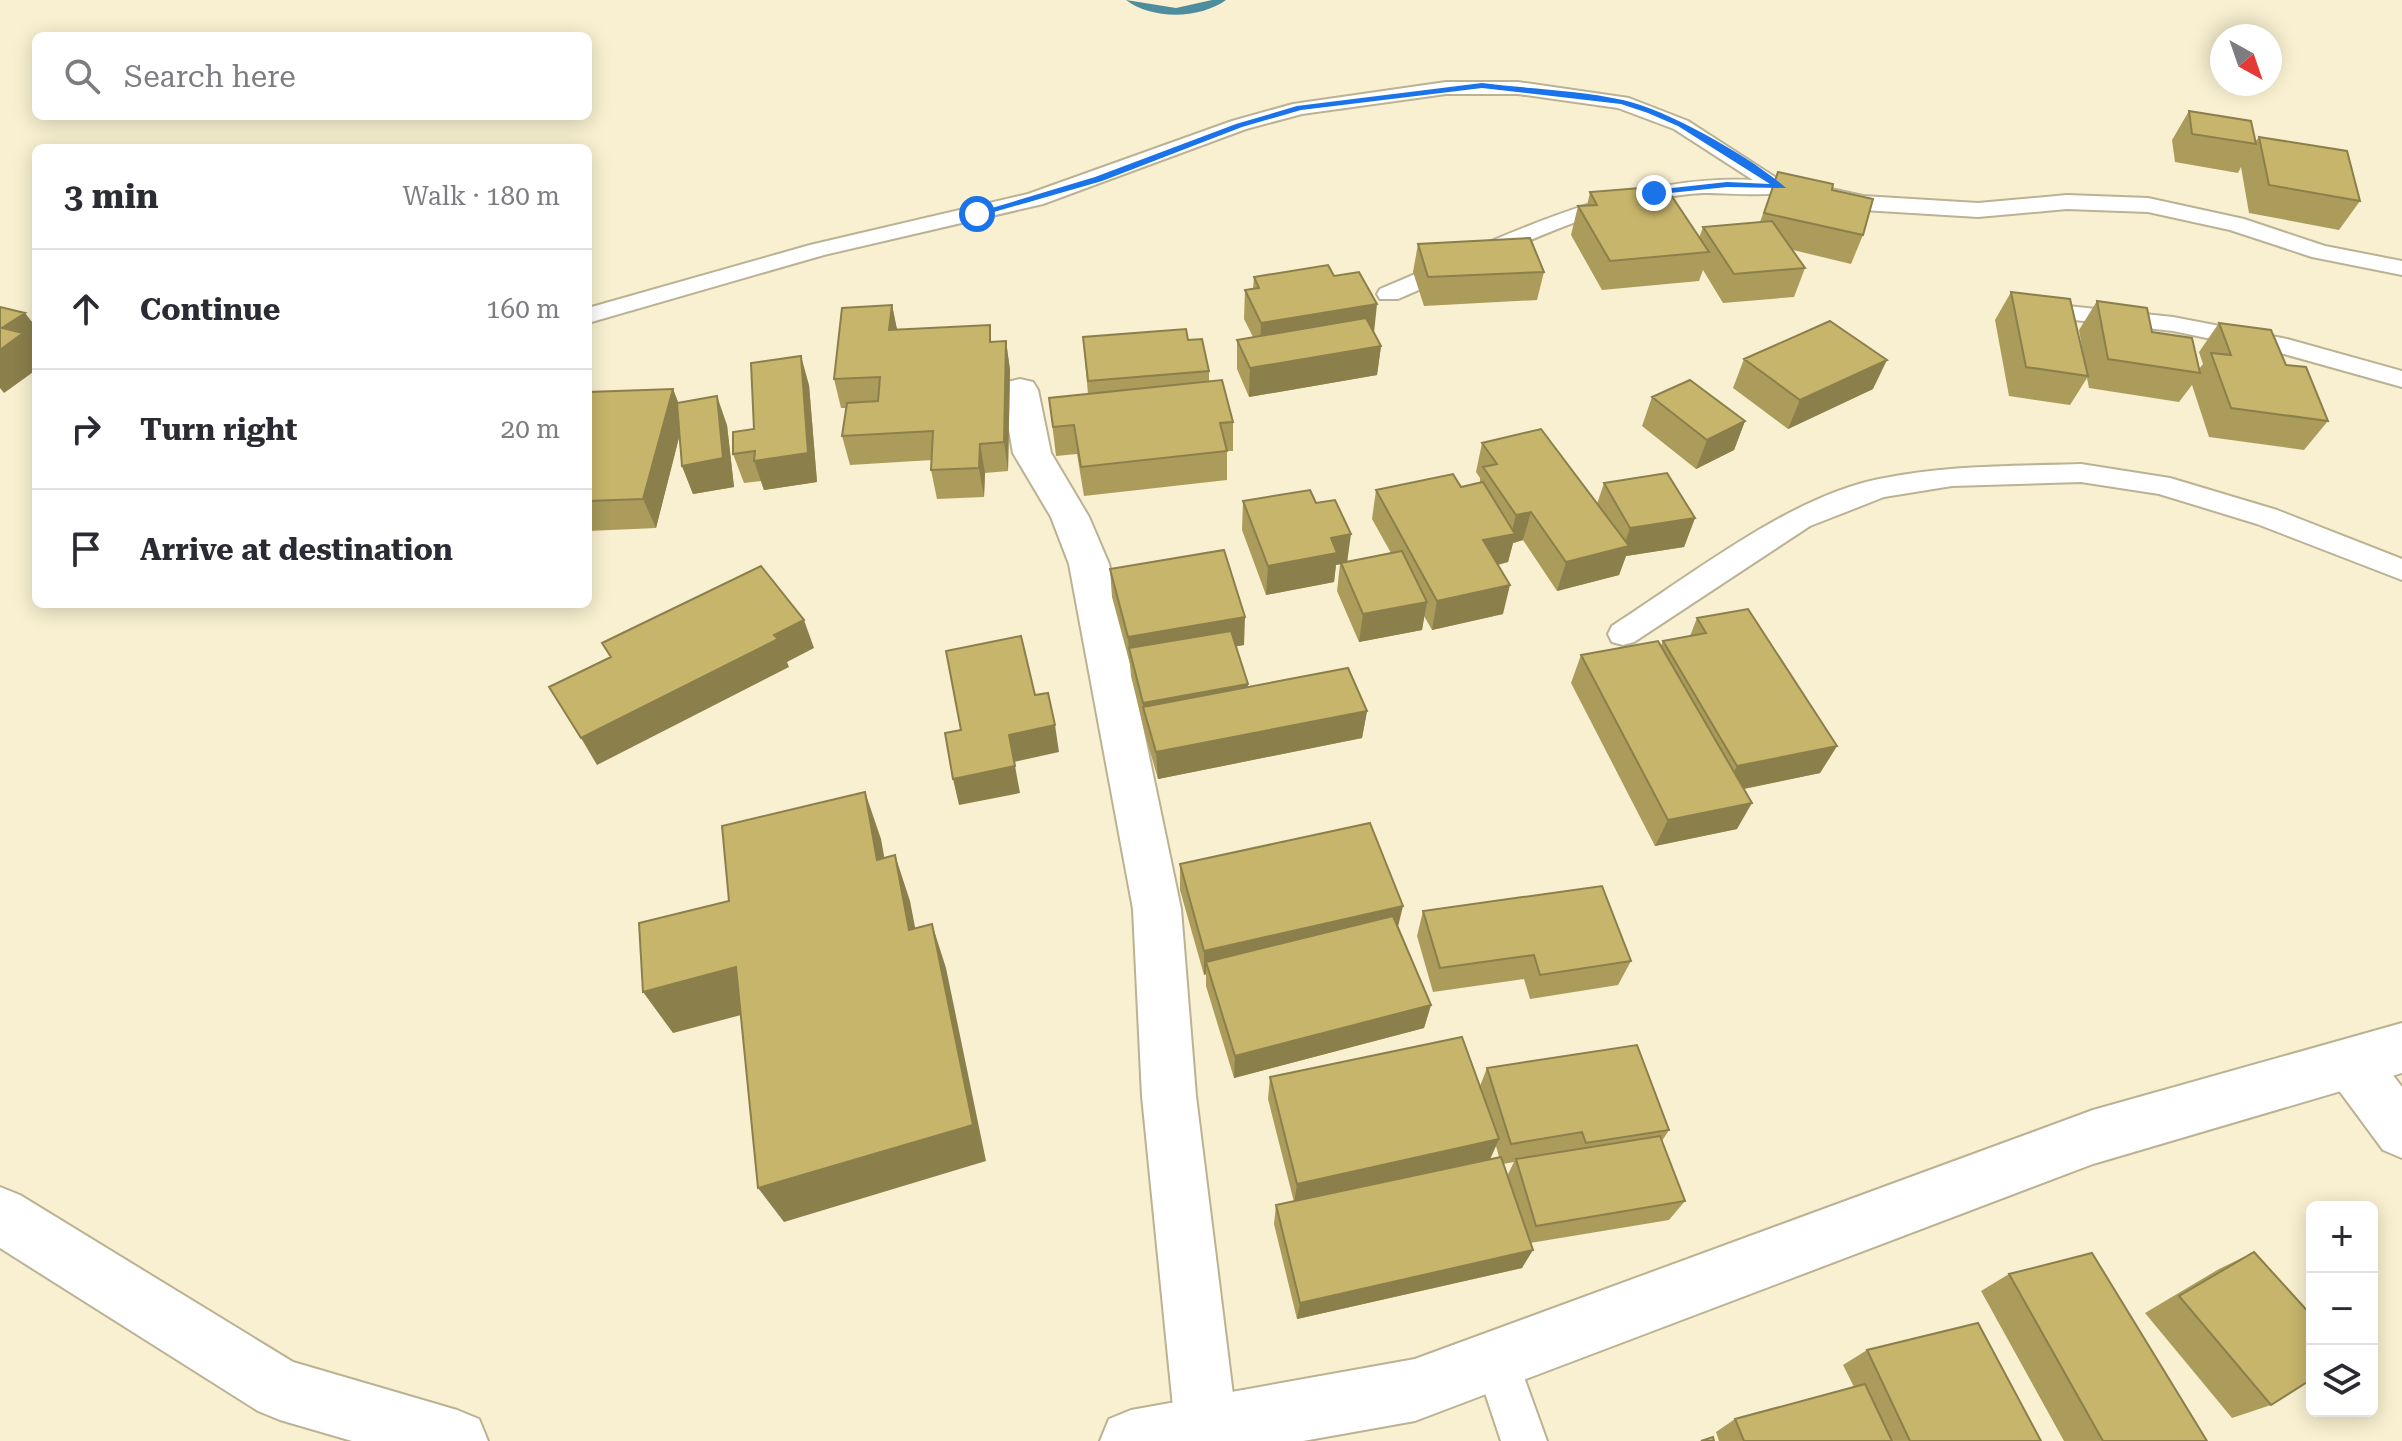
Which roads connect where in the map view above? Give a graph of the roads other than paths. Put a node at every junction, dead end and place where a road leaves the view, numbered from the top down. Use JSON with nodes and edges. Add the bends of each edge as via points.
{"nodes":[{"id":1,"x":1798,"y":189,"type":"junction"},
{"id":2,"x":2402,"y":268,"type":"edge"},
{"id":3,"x":1389,"y":294,"type":"dead end"},
{"id":4,"x":2009,"y":307,"type":"edge"},
{"id":5,"x":592,"y":315,"type":"edge"},
{"id":6,"x":2402,"y":379,"type":"edge"},
{"id":7,"x":1020,"y":390,"type":"dead end"},
{"id":8,"x":2402,"y":570,"type":"edge"},
{"id":9,"x":1623,"y":634,"type":"dead end"},
{"id":10,"x":2376,"y":1056,"type":"edge"},
{"id":11,"x":2402,"y":1131,"type":"edge"},
{"id":12,"x":0,"y":1215,"type":"edge"},
{"id":13,"x":1496,"y":1360,"type":"junction"},
{"id":14,"x":1206,"y":1427,"type":"junction"},
{"id":15,"x":457,"y":1441,"type":"edge"},
{"id":16,"x":1131,"y":1441,"type":"edge"},
{"id":17,"x":1524,"y":1441,"type":"edge"}],
"edges":[{"from":1,"to":2,"type":"lane","via":[[1863,203],[1978,210],[2067,202],[2148,205],[2236,224],[2320,252]]},
{"from":1,"to":3,"type":"lane","via":[[1727,184],[1654,193],[1575,218]]},
{"from":1,"to":5,"type":"lane","via":[[1681,125],[1622,102],[1506,87],[1446,88],[1300,108],[1035,199],[818,250]]},
{"from":4,"to":6,"type":"lane","via":[[2173,324],[2287,347]]},
{"from":7,"to":14,"type":"street","via":[[1032,453],[1070,517],[1089,564],[1157,909],[1169,1096]]},
{"from":8,"to":9,"type":"lane","via":[[2267,517],[2160,485],[2081,473],[1952,477],[1879,488],[1800,519]]},
{"from":10,"to":11,"type":"street"},
{"from":10,"to":13,"type":"street","via":[[2093,1137]]},
{"from":12,"to":15,"type":"street","via":[[280,1389]]},
{"from":13,"to":14,"type":"street","via":[[1415,1390]]},
{"from":13,"to":17,"type":"lane"},
{"from":14,"to":16,"type":"street"}]}
